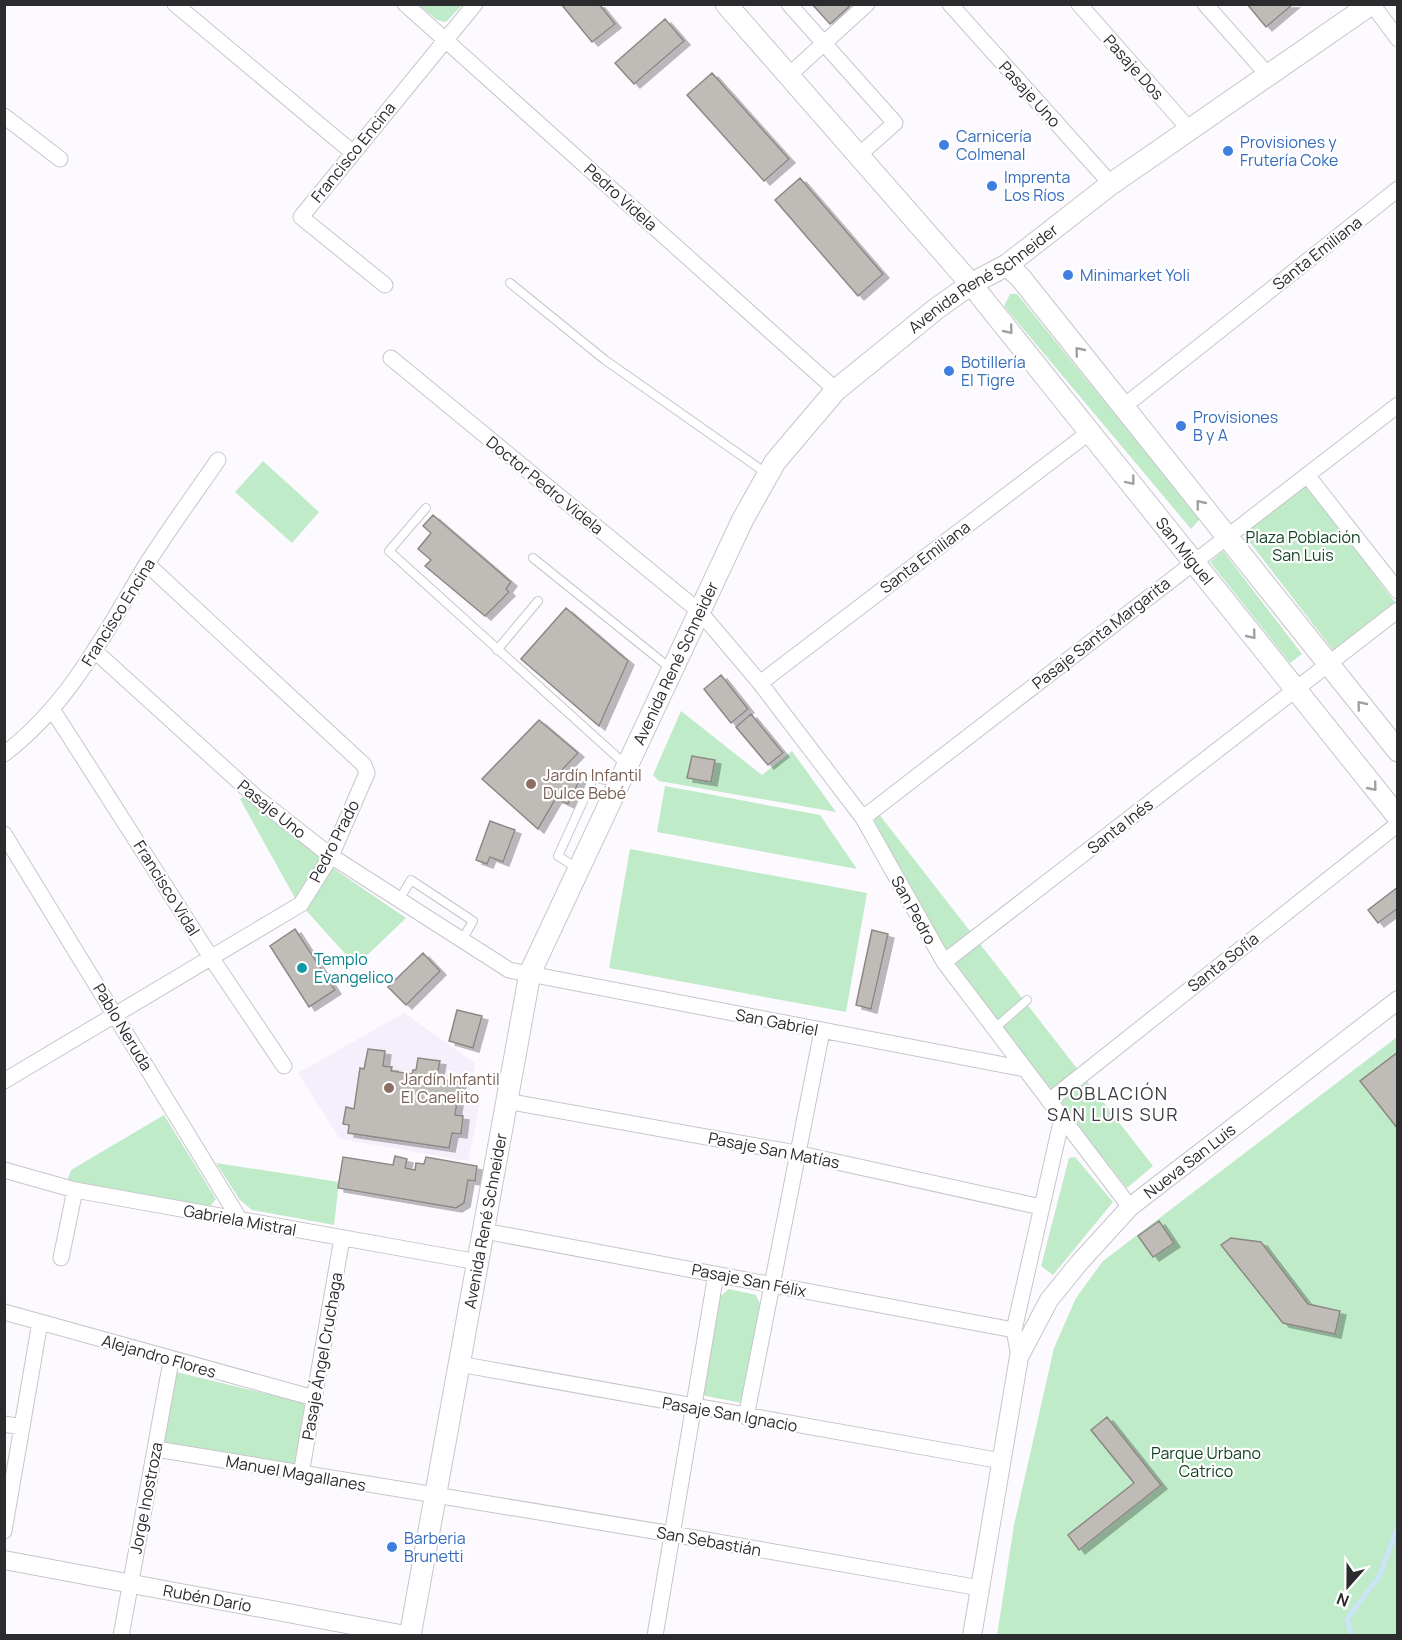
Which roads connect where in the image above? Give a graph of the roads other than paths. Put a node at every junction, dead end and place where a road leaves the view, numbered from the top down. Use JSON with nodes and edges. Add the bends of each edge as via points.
{"nodes":[{"id":1,"x":175,"y":4,"type":"edge"},
{"id":2,"x":405,"y":4,"type":"edge"},
{"id":3,"x":475,"y":4,"type":"edge"},
{"id":4,"x":726,"y":4,"type":"edge"},
{"id":5,"x":789,"y":4,"type":"edge"},
{"id":6,"x":867,"y":4,"type":"edge"},
{"id":7,"x":950,"y":4,"type":"edge"},
{"id":8,"x":1079,"y":4,"type":"edge"},
{"id":9,"x":1205,"y":4,"type":"edge"},
{"id":10,"x":1364,"y":6,"type":"edge"},
{"id":11,"x":446,"y":39,"type":"junction"},
{"id":12,"x":1398,"y":39,"type":"edge"},
{"id":13,"x":824,"y":42,"type":"junction"},
{"id":14,"x":1268,"y":75,"type":"junction"},
{"id":15,"x":788,"y":76,"type":"junction"},
{"id":16,"x":4,"y":116,"type":"edge"},
{"id":17,"x":1190,"y":129,"type":"junction"},
{"id":18,"x":352,"y":152,"type":"junction"},
{"id":19,"x":859,"y":155,"type":"junction"},
{"id":20,"x":60,"y":159,"type":"dead end"},
{"id":21,"x":1111,"y":184,"type":"junction"},
{"id":22,"x":1398,"y":189,"type":"edge"},
{"id":23,"x":1007,"y":266,"type":"junction"},
{"id":24,"x":510,"y":283,"type":"dead end"},
{"id":25,"x":972,"y":284,"type":"junction"},
{"id":26,"x":385,"y":285,"type":"dead end"},
{"id":27,"x":391,"y":358,"type":"dead end"},
{"id":28,"x":836,"y":390,"type":"junction"},
{"id":29,"x":1398,"y":405,"type":"edge"},
{"id":30,"x":1123,"y":407,"type":"junction"},
{"id":31,"x":1091,"y":431,"type":"junction"},
{"id":32,"x":218,"y":460,"type":"dead end"},
{"id":33,"x":767,"y":474,"type":"junction"},
{"id":34,"x":1307,"y":475,"type":"junction"},
{"id":35,"x":426,"y":508,"type":"dead end"},
{"id":36,"x":1227,"y":536,"type":"junction"},
{"id":37,"x":533,"y":558,"type":"dead end"},
{"id":38,"x":1193,"y":561,"type":"junction"},
{"id":39,"x":147,"y":564,"type":"junction"},
{"id":40,"x":1398,"y":591,"type":"edge"},
{"id":41,"x":538,"y":602,"type":"dead end"},
{"id":42,"x":1398,"y":610,"type":"edge"},
{"id":43,"x":700,"y":612,"type":"junction"},
{"id":44,"x":497,"y":650,"type":"junction"},
{"id":45,"x":96,"y":652,"type":"junction"},
{"id":46,"x":1328,"y":664,"type":"junction"},
{"id":47,"x":672,"y":669,"type":"junction"},
{"id":48,"x":760,"y":684,"type":"junction"},
{"id":49,"x":1296,"y":690,"type":"junction"},
{"id":50,"x":52,"y":709,"type":"junction"},
{"id":51,"x":1398,"y":751,"type":"edge"},
{"id":52,"x":4,"y":754,"type":"edge"},
{"id":53,"x":621,"y":774,"type":"junction"},
{"id":54,"x":1398,"y":817,"type":"edge"},
{"id":55,"x":863,"y":818,"type":"junction"},
{"id":56,"x":1398,"y":824,"type":"edge"},
{"id":57,"x":4,"y":834,"type":"edge"},
{"id":58,"x":331,"y":856,"type":"junction"},
{"id":59,"x":399,"y":900,"type":"junction"},
{"id":60,"x":462,"y":940,"type":"junction"},
{"id":61,"x":210,"y":956,"type":"junction"},
{"id":62,"x":944,"y":962,"type":"junction"},
{"id":63,"x":530,"y":973,"type":"junction"},
{"id":64,"x":1027,"y":1000,"type":"dead end"},
{"id":65,"x":1398,"y":1000,"type":"edge"},
{"id":66,"x":115,"y":1013,"type":"junction"},
{"id":67,"x":994,"y":1029,"type":"junction"},
{"id":68,"x":822,"y":1031,"type":"junction"},
{"id":69,"x":284,"y":1066,"type":"dead end"},
{"id":70,"x":1025,"y":1069,"type":"junction"},
{"id":71,"x":4,"y":1081,"type":"edge"},
{"id":72,"x":506,"y":1101,"type":"junction"},
{"id":73,"x":1049,"y":1101,"type":"junction"},
{"id":74,"x":1062,"y":1118,"type":"junction"},
{"id":75,"x":796,"y":1153,"type":"junction"},
{"id":76,"x":4,"y":1170,"type":"edge"},
{"id":77,"x":75,"y":1190,"type":"junction"},
{"id":78,"x":1041,"y":1207,"type":"junction"},
{"id":79,"x":1130,"y":1207,"type":"junction"},
{"id":80,"x":240,"y":1220,"type":"junction"},
{"id":81,"x":484,"y":1231,"type":"junction"},
{"id":82,"x":342,"y":1238,"type":"junction"},
{"id":83,"x":61,"y":1258,"type":"dead end"},
{"id":84,"x":478,"y":1262,"type":"junction"},
{"id":85,"x":716,"y":1274,"type":"junction"},
{"id":86,"x":772,"y":1284,"type":"junction"},
{"id":87,"x":4,"y":1312,"type":"edge"},
{"id":88,"x":40,"y":1322,"type":"junction"},
{"id":89,"x":1014,"y":1330,"type":"junction"},
{"id":90,"x":1019,"y":1357,"type":"junction"},
{"id":91,"x":171,"y":1361,"type":"junction"},
{"id":92,"x":459,"y":1364,"type":"junction"},
{"id":93,"x":314,"y":1398,"type":"junction"},
{"id":94,"x":693,"y":1408,"type":"junction"},
{"id":95,"x":746,"y":1417,"type":"junction"},
{"id":96,"x":4,"y":1424,"type":"edge"},
{"id":97,"x":22,"y":1427,"type":"junction"},
{"id":98,"x":156,"y":1449,"type":"junction"},
{"id":99,"x":1002,"y":1461,"type":"junction"},
{"id":100,"x":301,"y":1474,"type":"junction"},
{"id":101,"x":436,"y":1497,"type":"junction"},
{"id":102,"x":4,"y":1531,"type":"edge"},
{"id":103,"x":672,"y":1534,"type":"junction"},
{"id":104,"x":4,"y":1560,"type":"edge"},
{"id":105,"x":130,"y":1584,"type":"junction"},
{"id":106,"x":981,"y":1588,"type":"junction"},
{"id":107,"x":121,"y":1635,"type":"edge"},
{"id":108,"x":410,"y":1635,"type":"edge"},
{"id":109,"x":655,"y":1635,"type":"edge"},
{"id":110,"x":972,"y":1635,"type":"edge"}],
"edges":[{"from":1,"to":18,"type":"street"},
{"from":2,"to":11,"type":"street","name":"Pedro Videla"},
{"from":3,"to":11,"type":"street","name":"Francisco Encina"},
{"from":4,"to":15,"type":"main road","name":"San Miguel"},
{"from":5,"to":13,"type":"street"},
{"from":6,"to":13,"type":"street"},
{"from":7,"to":21,"type":"street","name":"Pasaje Uno"},
{"from":8,"to":17,"type":"street","name":"Pasaje Dos"},
{"from":9,"to":14,"type":"street"},
{"from":10,"to":12,"type":"street"},
{"from":10,"to":14,"type":"main road","name":"Avenida René Schneider"},
{"from":11,"to":18,"type":"street","name":"Francisco Encina"},
{"from":11,"to":28,"type":"street","name":"Pedro Videla"},
{"from":13,"to":15,"type":"street"},
{"from":13,"to":19,"type":"street","via":[[895,123]]},
{"from":14,"to":17,"type":"main road","name":"Avenida René Schneider"},
{"from":15,"to":19,"type":"main road","name":"San Miguel"},
{"from":16,"to":20,"type":"street"},
{"from":17,"to":21,"type":"main road","name":"Avenida René Schneider"},
{"from":18,"to":26,"type":"street","name":"Francisco Encina","via":[[301,217]]},
{"from":19,"to":25,"type":"main road","name":"San Miguel"},
{"from":21,"to":23,"type":"main road","name":"Avenida René Schneider"},
{"from":22,"to":30,"type":"street","name":"Santa Emiliana"},
{"from":23,"to":25,"type":"main road","name":"Avenida René Schneider"},
{"from":30,"to":23,"type":"main road","one_way":true,"via":[[1020,277]]},
{"from":24,"to":33,"type":"lane","via":[[605,360]]},
{"from":25,"to":28,"type":"main road","name":"Avenida René Schneider"},
{"from":25,"to":31,"type":"main road","name":"San Miguel","one_way":true},
{"from":27,"to":43,"type":"street","name":"Doctor Pedro Videla"},
{"from":28,"to":33,"type":"main road","name":"Avenida René Schneider"},
{"from":29,"to":34,"type":"street","name":"Pasaje Santa Margarita"},
{"from":36,"to":30,"type":"main road","one_way":true},
{"from":31,"to":38,"type":"main road","name":"San Miguel","one_way":true},
{"from":31,"to":48,"type":"street","name":"Santa Emiliana"},
{"from":32,"to":39,"type":"street","name":"Francisco Encina"},
{"from":33,"to":43,"type":"main road","name":"Avenida René Schneider"},
{"from":34,"to":36,"type":"street","name":"Pasaje Santa Margarita"},
{"from":34,"to":40,"type":"street"},
{"from":35,"to":44,"type":"lane","via":[[389,550]]},
{"from":36,"to":38,"type":"street","name":"Pasaje Santa Margarita"},
{"from":36,"to":46,"type":"main road"},
{"from":37,"to":47,"type":"lane"},
{"from":38,"to":49,"type":"main road","name":"San Miguel","one_way":true},
{"from":38,"to":55,"type":"street","name":"Pasaje Santa Margarita"},
{"from":39,"to":45,"type":"street","name":"Francisco Encina"},
{"from":39,"to":58,"type":"street","name":"Pedro Prado","via":[[364,765],[367,773]]},
{"from":41,"to":44,"type":"lane"},
{"from":42,"to":46,"type":"street","name":"Santa Inés"},
{"from":43,"to":47,"type":"main road","name":"Avenida René Schneider"},
{"from":43,"to":48,"type":"street","name":"San Pedro"},
{"from":44,"to":53,"type":"lane"},
{"from":45,"to":50,"type":"street","name":"Francisco Encina"},
{"from":45,"to":58,"type":"street","name":"Pasaje Uno","via":[[257,798]]},
{"from":46,"to":49,"type":"street","name":"Santa Inés"},
{"from":51,"to":46,"type":"main road","one_way":true},
{"from":47,"to":53,"type":"main road","name":"Avenida René Schneider"},
{"from":48,"to":55,"type":"street","name":"San Pedro"},
{"from":49,"to":54,"type":"main road","name":"San Miguel","one_way":true},
{"from":49,"to":62,"type":"street","name":"Santa Inés"},
{"from":50,"to":52,"type":"street","name":"Francisco Encina"},
{"from":50,"to":61,"type":"street","name":"Francisco Vidal"},
{"from":53,"to":63,"type":"main road","name":"Avenida René Schneider"},
{"from":55,"to":62,"type":"street","name":"San Pedro"},
{"from":56,"to":73,"type":"street","name":"Santa Sofía"},
{"from":57,"to":66,"type":"street","name":"Pablo Neruda"},
{"from":58,"to":59,"type":"street","name":"Pasaje Uno"},
{"from":58,"to":61,"type":"street","name":"Pedro Prado","via":[[301,904]]},
{"from":59,"to":60,"type":"street","name":"Pasaje Uno"},
{"from":59,"to":60,"type":"lane","via":[[411,880],[473,921]]},
{"from":60,"to":63,"type":"street","name":"Pasaje Uno","via":[[509,970]]},
{"from":61,"to":66,"type":"street","name":"Pedro Prado"},
{"from":61,"to":69,"type":"street","name":"Francisco Vidal"},
{"from":62,"to":67,"type":"street","name":"San Pedro"},
{"from":63,"to":68,"type":"street","name":"San Gabriel"},
{"from":63,"to":72,"type":"main road","name":"Avenida René Schneider"},
{"from":64,"to":67,"type":"lane"},
{"from":65,"to":79,"type":"street","name":"Nueva San Luis"},
{"from":66,"to":71,"type":"street","name":"Pedro Prado"},
{"from":66,"to":80,"type":"street","name":"Pablo Neruda"},
{"from":67,"to":70,"type":"street","name":"San Pedro"},
{"from":68,"to":70,"type":"street","name":"San Gabriel"},
{"from":68,"to":75,"type":"street"},
{"from":70,"to":73,"type":"street","name":"San Pedro"},
{"from":72,"to":75,"type":"street","name":"Pasaje San Matías"},
{"from":72,"to":81,"type":"main road","name":"Avenida René Schneider"},
{"from":73,"to":74,"type":"street","name":"San Pedro"},
{"from":74,"to":78,"type":"street","name":"Nueva San Luis"},
{"from":74,"to":79,"type":"street","name":"San Pedro"},
{"from":75,"to":78,"type":"street","name":"Pasaje San Matías"},
{"from":75,"to":86,"type":"street"},
{"from":76,"to":77,"type":"street","name":"Gabriela Mistral"},
{"from":77,"to":80,"type":"street","name":"Gabriela Mistral"},
{"from":77,"to":83,"type":"street"},
{"from":78,"to":89,"type":"street","name":"Nueva San Luis"},
{"from":79,"to":90,"type":"street","name":"Nueva San Luis","via":[[1049,1300]]},
{"from":80,"to":82,"type":"street","name":"Gabriela Mistral"},
{"from":81,"to":84,"type":"main road","name":"Avenida René Schneider"},
{"from":81,"to":85,"type":"street","name":"Pasaje San Félix"},
{"from":82,"to":84,"type":"street","name":"Gabriela Mistral"},
{"from":82,"to":93,"type":"street","name":"Pasaje Ángel Cruchaga"},
{"from":84,"to":92,"type":"main road","name":"Avenida René Schneider"},
{"from":85,"to":86,"type":"street","name":"Pasaje San Félix"},
{"from":85,"to":94,"type":"street"},
{"from":86,"to":89,"type":"street","name":"Pasaje San Félix"},
{"from":86,"to":95,"type":"street"},
{"from":87,"to":88,"type":"street","name":"Alejandro Flores"},
{"from":88,"to":91,"type":"street","name":"Alejandro Flores"},
{"from":88,"to":97,"type":"street"},
{"from":89,"to":90,"type":"street","name":"Nueva San Luis"},
{"from":90,"to":99,"type":"street","name":"Nueva San Luis"},
{"from":91,"to":93,"type":"street","name":"Alejandro Flores"},
{"from":91,"to":98,"type":"street","name":"Jorge Inostroza"},
{"from":92,"to":94,"type":"street","name":"Pasaje San Ignacio"},
{"from":92,"to":101,"type":"main road","name":"Avenida René Schneider"},
{"from":93,"to":100,"type":"street","name":"Pasaje Ángel Cruchaga"},
{"from":94,"to":95,"type":"street","name":"Pasaje San Ignacio"},
{"from":94,"to":103,"type":"street"},
{"from":95,"to":99,"type":"street","name":"Pasaje San Ignacio"},
{"from":96,"to":97,"type":"street"},
{"from":97,"to":102,"type":"street"},
{"from":98,"to":100,"type":"street","name":"Manuel Magallanes"},
{"from":98,"to":105,"type":"street","name":"Jorge Inostroza"},
{"from":99,"to":106,"type":"street","name":"Nueva San Luis"},
{"from":100,"to":101,"type":"street","name":"Manuel Magallanes"},
{"from":101,"to":103,"type":"street","name":"San Sebastián"},
{"from":101,"to":108,"type":"main road","name":"Avenida René Schneider"},
{"from":103,"to":106,"type":"street","name":"San Sebastián"},
{"from":103,"to":109,"type":"street"},
{"from":104,"to":105,"type":"street","name":"Rubén Darío"},
{"from":105,"to":107,"type":"street","name":"Jorge Inostroza"},
{"from":105,"to":108,"type":"street","name":"Rubén Darío"},
{"from":106,"to":110,"type":"street","name":"Nueva San Luis"}]}
